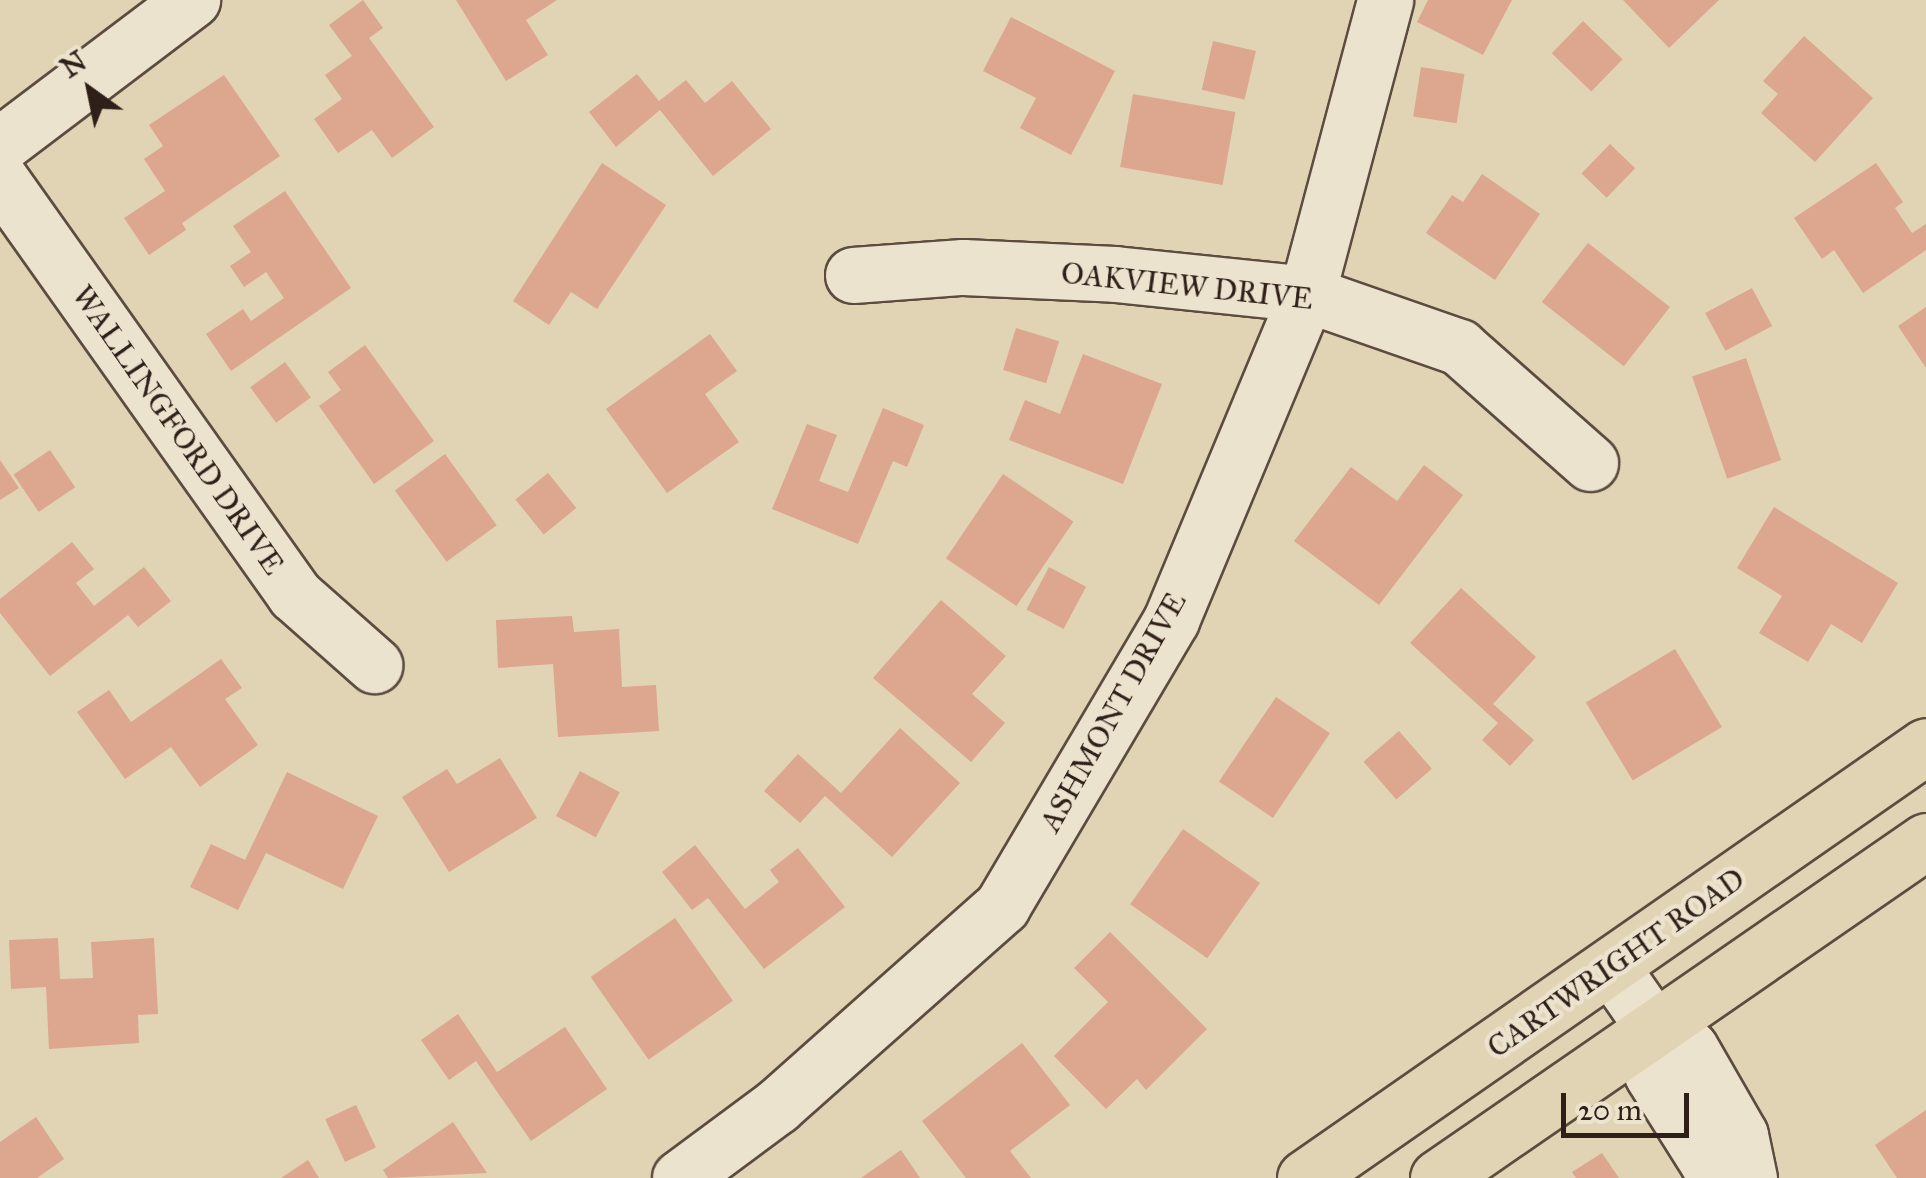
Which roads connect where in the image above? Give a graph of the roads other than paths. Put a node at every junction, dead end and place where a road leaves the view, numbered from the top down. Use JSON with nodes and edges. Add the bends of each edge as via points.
{"nodes":[{"id":1,"x":192,"y":0,"type":"edge"},
{"id":2,"x":1385,"y":0,"type":"edge"},
{"id":3,"x":0,"y":145,"type":"edge"},
{"id":4,"x":0,"y":179,"type":"edge"},
{"id":5,"x":853,"y":276,"type":"dead end"},
{"id":6,"x":1307,"y":294,"type":"junction"},
{"id":7,"x":1590,"y":464,"type":"dead end"},
{"id":8,"x":374,"y":665,"type":"dead end"},
{"id":9,"x":1926,"y":746,"type":"edge"},
{"id":10,"x":1926,"y":841,"type":"edge"},
{"id":11,"x":1612,"y":968,"type":"junction"},
{"id":12,"x":1656,"y":1031,"type":"junction"},
{"id":13,"x":1747,"y":1175,"type":"edge"},
{"id":14,"x":680,"y":1178,"type":"edge"},
{"id":15,"x":1305,"y":1178,"type":"edge"},
{"id":16,"x":1438,"y":1178,"type":"edge"}],
"edges":[{"from":1,"to":3,"type":"street"},
{"from":2,"to":6,"type":"street","name":"ASHMONT DRIVE"},
{"from":4,"to":8,"type":"street","name":"WALLINGFORD DRIVE","via":[[295,595]]},
{"from":5,"to":6,"type":"street","name":"OAKVIEW DRIVE","via":[[963,267],[1039,270]]},
{"from":6,"to":7,"type":"street","name":"OAKVIEW DRIVE","via":[[1459,347]]},
{"from":6,"to":14,"type":"street","name":"ASHMONT DRIVE","via":[[1170,620],[1002,906],[777,1106]]},
{"from":9,"to":11,"type":"main road","name":"CARTWRIGHT ROAD"},
{"from":10,"to":12,"type":"main road"},
{"from":11,"to":12,"type":"street"},
{"from":11,"to":15,"type":"main road","name":"CARTWRIGHT ROAD"},
{"from":12,"to":13,"type":"street","via":[[1690,1048],[1740,1136]]},
{"from":12,"to":16,"type":"main road"}]}
